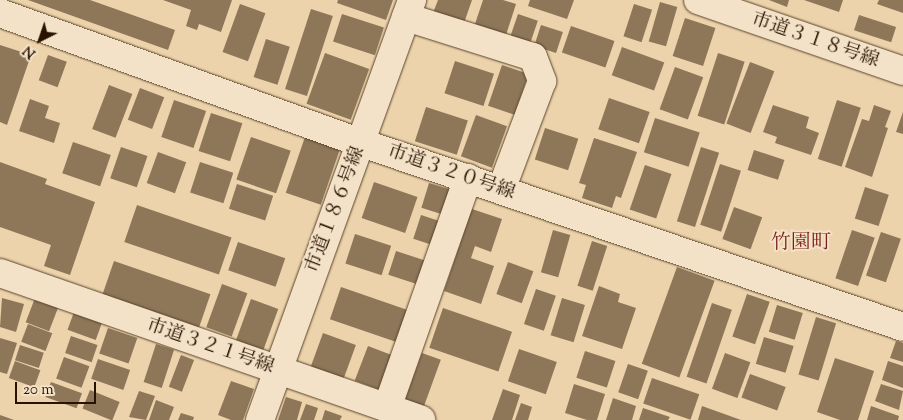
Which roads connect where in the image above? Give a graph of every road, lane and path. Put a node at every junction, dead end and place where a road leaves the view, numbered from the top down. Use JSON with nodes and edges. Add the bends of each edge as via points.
{"nodes":[{"id":1,"x":698,"y":0,"type":"edge"},
{"id":2,"x":409,"y":8,"type":"edge"},
{"id":3,"x":0,"y":13,"type":"edge"},
{"id":4,"x":903,"y":71,"type":"edge"},
{"id":5,"x":362,"y":143,"type":"junction"},
{"id":6,"x":468,"y":178,"type":"junction"},
{"id":7,"x":501,"y":190,"type":"junction"},
{"id":8,"x":0,"y":273,"type":"edge"},
{"id":9,"x":903,"y":327,"type":"edge"},
{"id":10,"x":276,"y":371,"type":"junction"},
{"id":11,"x":387,"y":408,"type":"junction"},
{"id":12,"x":260,"y":420,"type":"edge"},
{"id":13,"x":421,"y":420,"type":"edge"}],
"edges":[{"from":1,"to":4,"type":"street","name":"市道３１８号線"},
{"from":2,"to":5,"type":"street","name":"市道１８６号線"},
{"from":2,"to":7,"type":"street","via":[[533,58],[542,81]]},
{"from":3,"to":5,"type":"street","name":"市道３２０号線"},
{"from":5,"to":6,"type":"street","name":"市道３２０号線"},
{"from":5,"to":10,"type":"street","name":"市道１８６号線"},
{"from":6,"to":7,"type":"street","name":"市道３２０号線"},
{"from":6,"to":11,"type":"street"},
{"from":7,"to":9,"type":"street","name":"市道３２０号線"},
{"from":8,"to":10,"type":"street","name":"市道３２１号線"},
{"from":10,"to":11,"type":"street","name":"市道３２１号線"},
{"from":10,"to":12,"type":"street","name":"市道１８６号線"},
{"from":11,"to":13,"type":"street","name":"市道３２１号線"}]}
